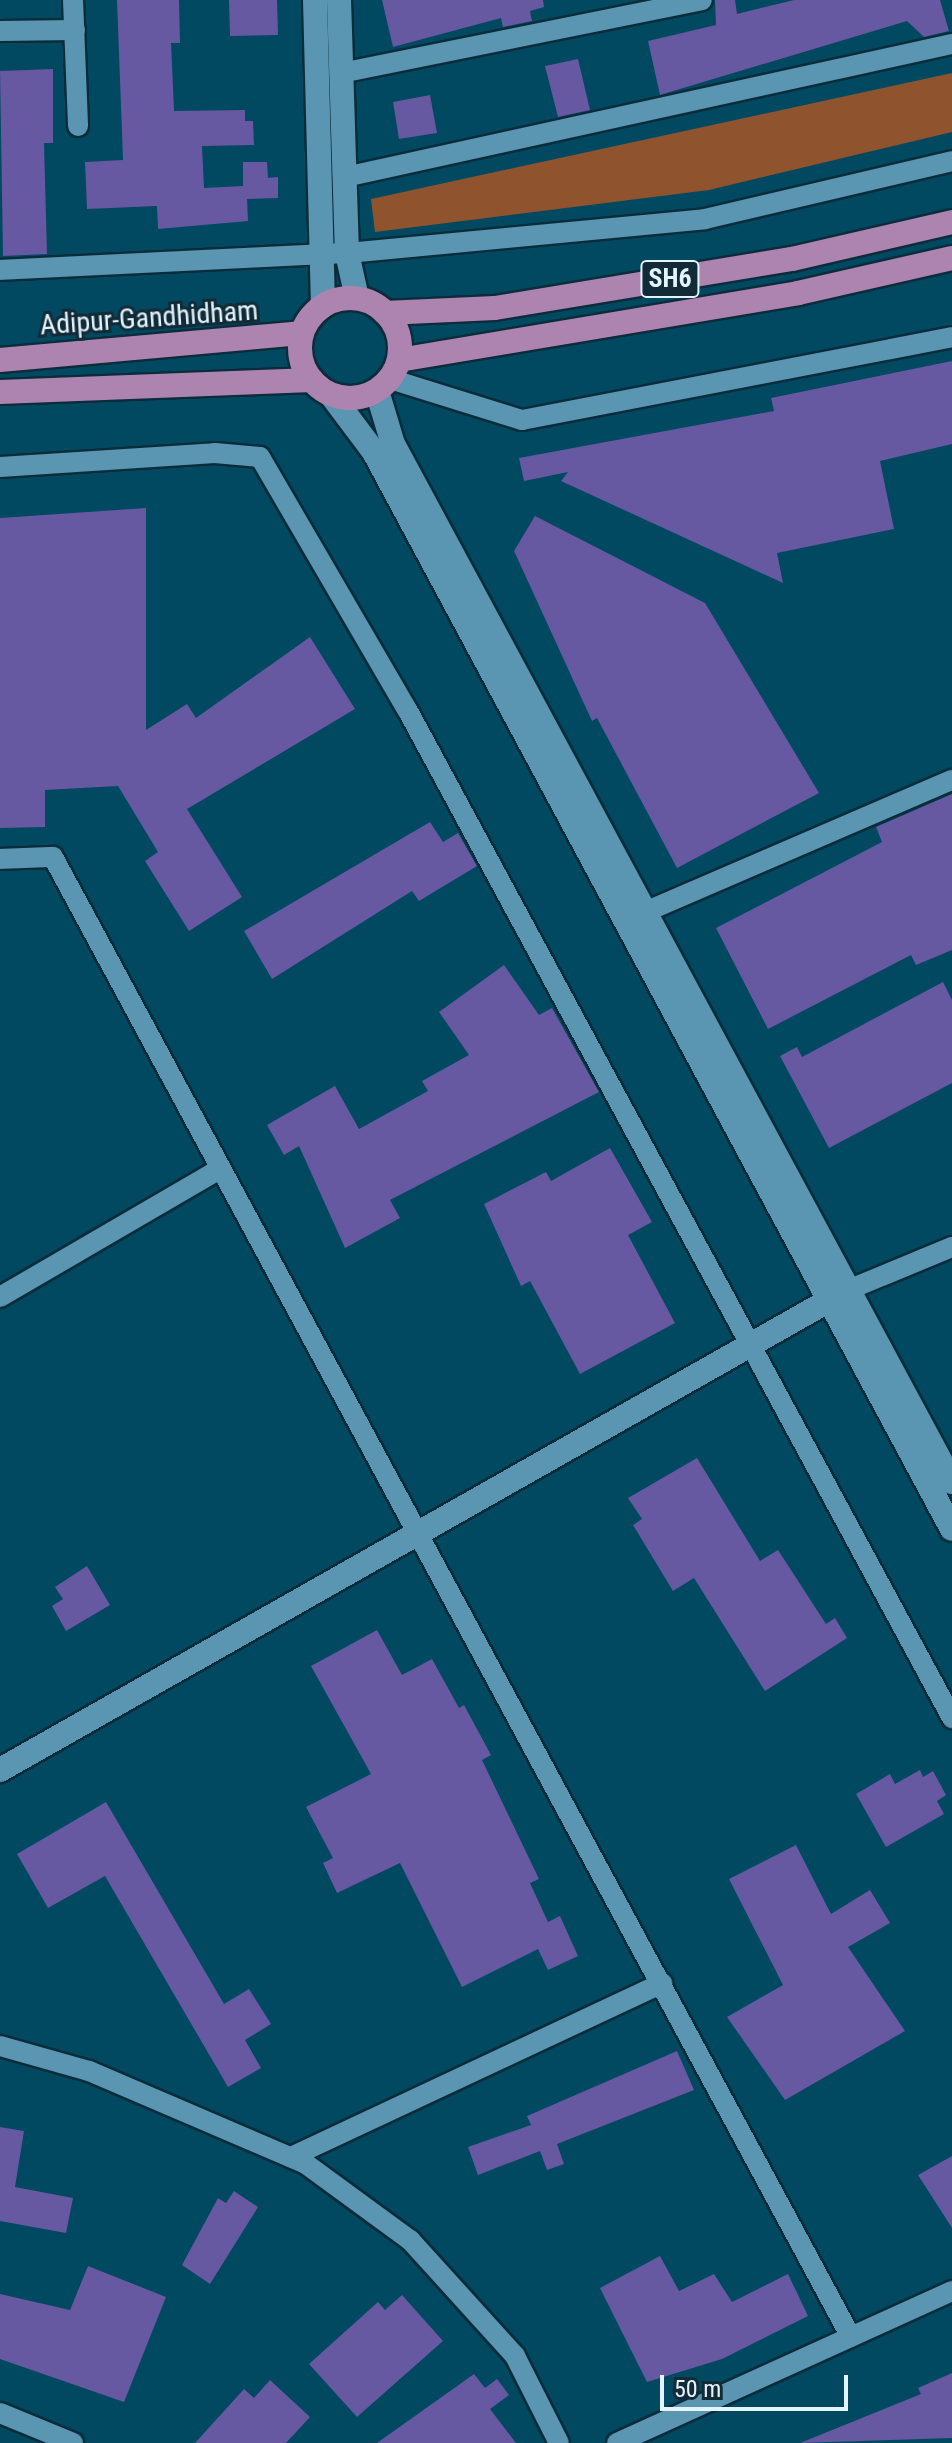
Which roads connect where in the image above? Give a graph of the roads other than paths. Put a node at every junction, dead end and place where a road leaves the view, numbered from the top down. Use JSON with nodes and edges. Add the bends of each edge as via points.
{"nodes":[{"id":1,"x":73,"y":0,"type":"edge"},
{"id":2,"x":315,"y":0,"type":"edge"},
{"id":3,"x":339,"y":0,"type":"edge"},
{"id":4,"x":702,"y":0,"type":"edge"},
{"id":5,"x":75,"y":30,"type":"junction"},
{"id":6,"x":0,"y":31,"type":"edge"},
{"id":7,"x":952,"y":44,"type":"edge"},
{"id":8,"x":341,"y":73,"type":"junction"},
{"id":9,"x":78,"y":126,"type":"dead end"},
{"id":10,"x":952,"y":161,"type":"edge"},
{"id":11,"x":345,"y":177,"type":"junction"},
{"id":12,"x":952,"y":222,"type":"edge"},
{"id":13,"x":347,"y":253,"type":"junction"},
{"id":14,"x":322,"y":254,"type":"junction"},
{"id":15,"x":952,"y":258,"type":"edge"},
{"id":16,"x":0,"y":270,"type":"edge"},
{"id":17,"x":357,"y":298,"type":"junction"},
{"id":18,"x":323,"y":306,"type":"junction"},
{"id":19,"x":385,"y":313,"type":"junction"},
{"id":20,"x":301,"y":333,"type":"junction"},
{"id":21,"x":952,"y":337,"type":"edge"},
{"id":22,"x":0,"y":360,"type":"edge"},
{"id":23,"x":389,"y":377,"type":"junction"},
{"id":24,"x":312,"y":380,"type":"junction"},
{"id":25,"x":0,"y":392,"type":"edge"},
{"id":26,"x":332,"y":396,"type":"junction"},
{"id":27,"x":0,"y":467,"type":"edge"},
{"id":28,"x":952,"y":780,"type":"edge"},
{"id":29,"x":0,"y":859,"type":"edge"},
{"id":30,"x":645,"y":912,"type":"junction"},
{"id":31,"x":220,"y":1169,"type":"junction"},
{"id":32,"x":952,"y":1247,"type":"edge"},
{"id":33,"x":838,"y":1295,"type":"junction"},
{"id":34,"x":0,"y":1297,"type":"edge"},
{"id":35,"x":749,"y":1345,"type":"junction"},
{"id":36,"x":952,"y":1482,"type":"edge"},
{"id":37,"x":952,"y":1529,"type":"edge"},
{"id":38,"x":420,"y":1532,"type":"junction"},
{"id":39,"x":952,"y":1718,"type":"edge"},
{"id":40,"x":0,"y":1770,"type":"edge"},
{"id":41,"x":662,"y":1983,"type":"junction"},
{"id":42,"x":0,"y":2046,"type":"edge"},
{"id":43,"x":291,"y":2157,"type":"junction"},
{"id":44,"x":952,"y":2291,"type":"edge"},
{"id":45,"x":851,"y":2337,"type":"junction"},
{"id":46,"x":0,"y":2413,"type":"edge"},
{"id":47,"x":73,"y":2443,"type":"edge"},
{"id":48,"x":559,"y":2443,"type":"edge"},
{"id":49,"x":617,"y":2443,"type":"edge"}],
"edges":[{"from":1,"to":5,"type":"street"},
{"from":2,"to":14,"type":"street"},
{"from":3,"to":8,"type":"street"},
{"from":4,"to":8,"type":"street"},
{"from":5,"to":6,"type":"street"},
{"from":5,"to":9,"type":"street"},
{"from":7,"to":11,"type":"street"},
{"from":8,"to":11,"type":"street"},
{"from":10,"to":13,"type":"street","via":[[705,219]]},
{"from":11,"to":13,"type":"street"},
{"from":12,"to":19,"type":"main road","number":"SH6","via":[[792,259],[495,308]]},
{"from":13,"to":14,"type":"street"},
{"from":13,"to":17,"type":"street"},
{"from":14,"to":16,"type":"street"},
{"from":14,"to":18,"type":"street"},
{"from":15,"to":23,"type":"main road","number":"SH6"},
{"from":17,"to":18,"type":"main road"},
{"from":17,"to":19,"type":"main road"},
{"from":18,"to":20,"type":"main road"},
{"from":19,"to":23,"type":"main road","via":[[400,342]]},
{"from":20,"to":22,"type":"main road","name":"Adipur-Gandhidham"},
{"from":20,"to":24,"type":"main road","via":[[299,355]]},
{"from":21,"to":23,"type":"street","via":[[522,420]]},
{"from":23,"to":26,"type":"main road","number":"SH6"},
{"from":23,"to":30,"type":"street","via":[[393,444]]},
{"from":24,"to":25,"type":"main road"},
{"from":24,"to":26,"type":"main road"},
{"from":26,"to":33,"type":"street","via":[[374,452]]},
{"from":27,"to":35,"type":"street","via":[[260,457],[408,711]]},
{"from":28,"to":30,"type":"street"},
{"from":29,"to":31,"type":"street","via":[[53,857]]},
{"from":30,"to":33,"type":"street"},
{"from":31,"to":34,"type":"street"},
{"from":31,"to":38,"type":"street"},
{"from":32,"to":33,"type":"street"},
{"from":33,"to":35,"type":"street"},
{"from":33,"to":36,"type":"street"},
{"from":33,"to":37,"type":"street"},
{"from":35,"to":38,"type":"street"},
{"from":35,"to":39,"type":"street"},
{"from":38,"to":40,"type":"street"},
{"from":38,"to":41,"type":"street"},
{"from":41,"to":43,"type":"street"},
{"from":41,"to":45,"type":"street"},
{"from":42,"to":43,"type":"street","via":[[89,2071]]},
{"from":43,"to":48,"type":"street","via":[[410,2240],[515,2356]]},
{"from":44,"to":45,"type":"street"},
{"from":45,"to":49,"type":"street"},
{"from":46,"to":47,"type":"street"}]}
